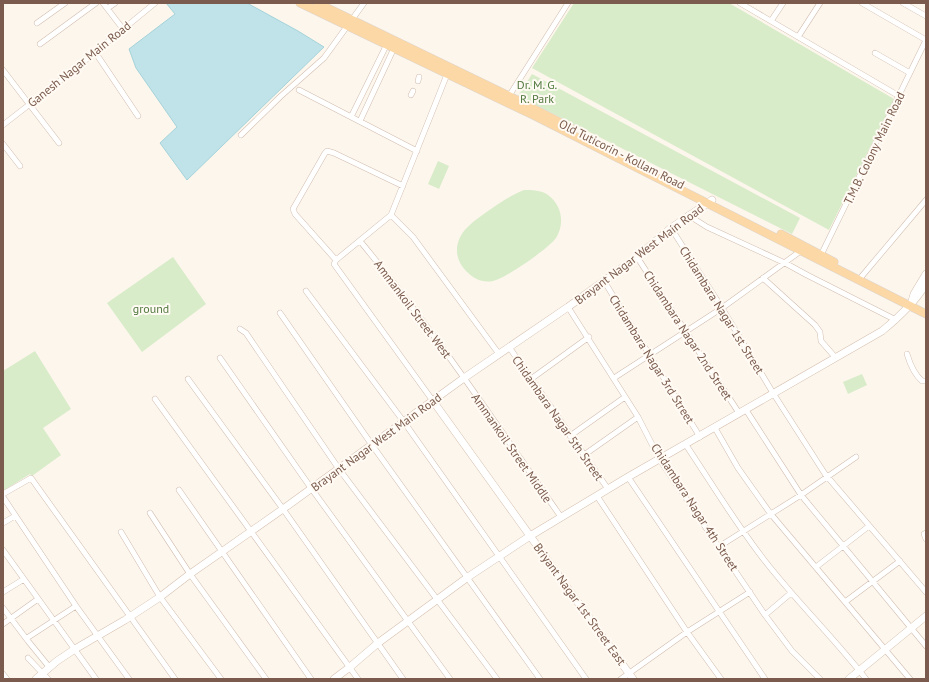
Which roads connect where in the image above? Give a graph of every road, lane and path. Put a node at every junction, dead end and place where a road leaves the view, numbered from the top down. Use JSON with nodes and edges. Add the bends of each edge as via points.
{"nodes":[{"id":1,"x":65,"y":3,"type":"edge"},
{"id":2,"x":96,"y":3,"type":"edge"},
{"id":3,"x":103,"y":3,"type":"edge"},
{"id":4,"x":115,"y":3,"type":"edge"},
{"id":5,"x":155,"y":3,"type":"edge"},
{"id":6,"x":300,"y":3,"type":"edge"},
{"id":7,"x":317,"y":3,"type":"edge"},
{"id":8,"x":364,"y":3,"type":"edge"},
{"id":9,"x":568,"y":3,"type":"edge"},
{"id":10,"x":783,"y":3,"type":"edge"},
{"id":11,"x":820,"y":3,"type":"edge"},
{"id":12,"x":862,"y":3,"type":"edge"},
{"id":13,"x":903,"y":3,"type":"edge"},
{"id":14,"x":743,"y":4,"type":"edge"},
{"id":15,"x":108,"y":8,"type":"junction"},
{"id":16,"x":926,"y":16,"type":"edge"},
{"id":17,"x":771,"y":21,"type":"junction"},
{"id":18,"x":37,"y":23,"type":"dead end"},
{"id":19,"x":349,"y":23,"type":"junction"},
{"id":20,"x":123,"y":29,"type":"junction"},
{"id":21,"x":798,"y":37,"type":"junction"},
{"id":22,"x":926,"y":40,"type":"edge"},
{"id":23,"x":40,"y":44,"type":"dead end"},
{"id":24,"x":390,"y":46,"type":"junction"},
{"id":25,"x":95,"y":52,"type":"junction"},
{"id":26,"x":875,"y":53,"type":"dead end"},
{"id":27,"x":3,"y":70,"type":"edge"},
{"id":28,"x":449,"y":71,"type":"junction"},
{"id":29,"x":910,"y":73,"type":"junction"},
{"id":30,"x":299,"y":90,"type":"dead end"},
{"id":31,"x":509,"y":96,"type":"junction"},
{"id":32,"x":899,"y":96,"type":"junction"},
{"id":33,"x":30,"y":104,"type":"junction"},
{"id":34,"x":138,"y":116,"type":"dead end"},
{"id":35,"x":351,"y":117,"type":"junction"},
{"id":36,"x":360,"y":121,"type":"junction"},
{"id":37,"x":3,"y":125,"type":"edge"},
{"id":38,"x":241,"y":135,"type":"dead end"},
{"id":39,"x":3,"y":144,"type":"edge"},
{"id":40,"x":59,"y":144,"type":"dead end"},
{"id":41,"x":418,"y":151,"type":"junction"},
{"id":42,"x":20,"y":166,"type":"dead end"},
{"id":43,"x":403,"y":186,"type":"junction"},
{"id":44,"x":926,"y":200,"type":"edge"},
{"id":45,"x":710,"y":201,"type":"junction"},
{"id":46,"x":391,"y":215,"type":"junction"},
{"id":47,"x":688,"y":215,"type":"junction"},
{"id":48,"x":670,"y":228,"type":"junction"},
{"id":49,"x":360,"y":241,"type":"junction"},
{"id":50,"x":803,"y":249,"type":"junction"},
{"id":51,"x":822,"y":255,"type":"junction"},
{"id":52,"x":637,"y":257,"type":"junction"},
{"id":53,"x":336,"y":260,"type":"junction"},
{"id":54,"x":785,"y":262,"type":"junction"},
{"id":55,"x":926,"y":274,"type":"edge"},
{"id":56,"x":862,"y":276,"type":"junction"},
{"id":57,"x":763,"y":278,"type":"junction"},
{"id":58,"x":604,"y":281,"type":"junction"},
{"id":59,"x":926,"y":284,"type":"edge"},
{"id":60,"x":306,"y":291,"type":"dead end"},
{"id":61,"x":910,"y":303,"type":"junction"},
{"id":62,"x":568,"y":307,"type":"junction"},
{"id":63,"x":722,"y":308,"type":"junction"},
{"id":64,"x":926,"y":308,"type":"edge"},
{"id":65,"x":280,"y":313,"type":"dead end"},
{"id":66,"x":926,"y":314,"type":"edge"},
{"id":67,"x":896,"y":320,"type":"junction"},
{"id":68,"x":240,"y":330,"type":"dead end"},
{"id":69,"x":685,"y":332,"type":"junction"},
{"id":70,"x":589,"y":338,"type":"junction"},
{"id":71,"x":509,"y":347,"type":"junction"},
{"id":72,"x":499,"y":354,"type":"junction"},
{"id":73,"x":907,"y":354,"type":"dead end"},
{"id":74,"x":650,"y":355,"type":"junction"},
{"id":75,"x":220,"y":358,"type":"dead end"},
{"id":76,"x":835,"y":358,"type":"junction"},
{"id":77,"x":464,"y":378,"type":"junction"},
{"id":78,"x":614,"y":378,"type":"junction"},
{"id":79,"x":188,"y":379,"type":"dead end"},
{"id":80,"x":531,"y":379,"type":"junction"},
{"id":81,"x":926,"y":382,"type":"edge"},
{"id":82,"x":773,"y":393,"type":"junction"},
{"id":83,"x":626,"y":397,"type":"junction"},
{"id":84,"x":155,"y":399,"type":"dead end"},
{"id":85,"x":433,"y":401,"type":"junction"},
{"id":86,"x":746,"y":410,"type":"junction"},
{"id":87,"x":739,"y":414,"type":"junction"},
{"id":88,"x":638,"y":417,"type":"junction"},
{"id":89,"x":404,"y":422,"type":"junction"},
{"id":90,"x":715,"y":428,"type":"junction"},
{"id":91,"x":570,"y":436,"type":"junction"},
{"id":92,"x":700,"y":437,"type":"junction"},
{"id":93,"x":372,"y":445,"type":"junction"},
{"id":94,"x":686,"y":445,"type":"junction"},
{"id":95,"x":584,"y":455,"type":"junction"},
{"id":96,"x":856,"y":457,"type":"dead end"},
{"id":97,"x":660,"y":460,"type":"junction"},
{"id":98,"x":339,"y":468,"type":"junction"},
{"id":99,"x":628,"y":477,"type":"junction"},
{"id":100,"x":827,"y":477,"type":"junction"},
{"id":101,"x":311,"y":488,"type":"junction"},
{"id":102,"x":608,"y":489,"type":"junction"},
{"id":103,"x":178,"y":490,"type":"dead end"},
{"id":104,"x":3,"y":494,"type":"edge"},
{"id":105,"x":801,"y":495,"type":"junction"},
{"id":106,"x":597,"y":496,"type":"junction"},
{"id":107,"x":3,"y":497,"type":"edge"},
{"id":108,"x":283,"y":509,"type":"junction"},
{"id":109,"x":150,"y":513,"type":"dead end"},
{"id":110,"x":770,"y":513,"type":"junction"},
{"id":111,"x":15,"y":516,"type":"junction"},
{"id":112,"x":561,"y":517,"type":"junction"},
{"id":113,"x":3,"y":523,"type":"edge"},
{"id":114,"x":869,"y":526,"type":"junction"},
{"id":115,"x":743,"y":530,"type":"junction"},
{"id":116,"x":251,"y":531,"type":"junction"},
{"id":117,"x":121,"y":532,"type":"dead end"},
{"id":118,"x":926,"y":533,"type":"edge"},
{"id":119,"x":530,"y":536,"type":"junction"},
{"id":120,"x":926,"y":539,"type":"edge"},
{"id":121,"x":720,"y":546,"type":"junction"},
{"id":122,"x":843,"y":546,"type":"junction"},
{"id":123,"x":3,"y":550,"type":"edge"},
{"id":124,"x":222,"y":552,"type":"junction"},
{"id":125,"x":499,"y":557,"type":"junction"},
{"id":126,"x":900,"y":561,"type":"junction"},
{"id":127,"x":816,"y":567,"type":"junction"},
{"id":128,"x":190,"y":574,"type":"junction"},
{"id":129,"x":468,"y":577,"type":"junction"},
{"id":130,"x":24,"y":579,"type":"junction"},
{"id":131,"x":872,"y":581,"type":"junction"},
{"id":132,"x":3,"y":592,"type":"edge"},
{"id":133,"x":750,"y":592,"type":"junction"},
{"id":134,"x":926,"y":592,"type":"edge"},
{"id":135,"x":791,"y":593,"type":"junction"},
{"id":136,"x":160,"y":597,"type":"junction"},
{"id":137,"x":38,"y":599,"type":"junction"},
{"id":138,"x":438,"y":599,"type":"junction"},
{"id":139,"x":845,"y":602,"type":"junction"},
{"id":140,"x":76,"y":606,"type":"junction"},
{"id":141,"x":3,"y":608,"type":"edge"},
{"id":142,"x":719,"y":612,"type":"junction"},
{"id":143,"x":766,"y":615,"type":"junction"},
{"id":144,"x":131,"y":616,"type":"junction"},
{"id":145,"x":926,"y":616,"type":"edge"},
{"id":146,"x":11,"y":619,"type":"junction"},
{"id":147,"x":53,"y":620,"type":"junction"},
{"id":148,"x":408,"y":621,"type":"junction"},
{"id":149,"x":3,"y":624,"type":"edge"},
{"id":150,"x":911,"y":628,"type":"junction"},
{"id":151,"x":687,"y":632,"type":"junction"},
{"id":152,"x":98,"y":636,"type":"junction"},
{"id":153,"x":27,"y":638,"type":"junction"},
{"id":154,"x":378,"y":644,"type":"junction"},
{"id":155,"x":926,"y":646,"type":"edge"},
{"id":156,"x":75,"y":649,"type":"junction"},
{"id":157,"x":885,"y":649,"type":"junction"},
{"id":158,"x":28,"y":658,"type":"dead end"},
{"id":159,"x":350,"y":667,"type":"junction"},
{"id":160,"x":50,"y":668,"type":"junction"},
{"id":161,"x":859,"y":670,"type":"junction"},
{"id":162,"x":3,"y":674,"type":"edge"},
{"id":163,"x":45,"y":676,"type":"edge"},
{"id":164,"x":631,"y":676,"type":"edge"},
{"id":165,"x":7,"y":679,"type":"edge"},
{"id":166,"x":36,"y":679,"type":"edge"},
{"id":167,"x":96,"y":679,"type":"edge"},
{"id":168,"x":129,"y":679,"type":"edge"},
{"id":169,"x":175,"y":679,"type":"edge"},
{"id":170,"x":221,"y":679,"type":"edge"},
{"id":171,"x":266,"y":679,"type":"edge"},
{"id":172,"x":311,"y":679,"type":"edge"},
{"id":173,"x":334,"y":679,"type":"edge"},
{"id":174,"x":358,"y":679,"type":"edge"},
{"id":175,"x":403,"y":679,"type":"edge"},
{"id":176,"x":450,"y":679,"type":"edge"},
{"id":177,"x":497,"y":679,"type":"edge"},
{"id":178,"x":540,"y":679,"type":"edge"},
{"id":179,"x":586,"y":679,"type":"edge"},
{"id":180,"x":621,"y":679,"type":"edge"},
{"id":181,"x":721,"y":679,"type":"edge"},
{"id":182,"x":765,"y":679,"type":"edge"},
{"id":183,"x":820,"y":679,"type":"edge"},
{"id":184,"x":849,"y":679,"type":"edge"},
{"id":185,"x":866,"y":679,"type":"edge"},
{"id":186,"x":910,"y":679,"type":"edge"}],
"edges":[{"from":1,"to":18,"type":"street"},
{"from":2,"to":23,"type":"street"},
{"from":3,"to":15,"type":"street"},
{"from":4,"to":15,"type":"street"},
{"from":5,"to":20,"type":"street","name":"Ganesh Nagar Main Road"},
{"from":6,"to":19,"type":"main road"},
{"from":7,"to":19,"type":"main road","name":"Old Tuticorin - Kollam Road"},
{"from":8,"to":19,"type":"street"},
{"from":9,"to":31,"type":"street"},
{"from":10,"to":17,"type":"street"},
{"from":11,"to":21,"type":"street"},
{"from":12,"to":22,"type":"street"},
{"from":13,"to":16,"type":"street"},
{"from":14,"to":17,"type":"street"},
{"from":15,"to":20,"type":"street"},
{"from":17,"to":21,"type":"street"},
{"from":19,"to":24,"type":"main road"},
{"from":19,"to":28,"type":"main road","name":"Old Tuticorin - Kollam Road"},
{"from":19,"to":38,"type":"street","via":[[324,58]]},
{"from":20,"to":25,"type":"street","name":"Ganesh Nagar Main Road"},
{"from":21,"to":32,"type":"street"},
{"from":22,"to":29,"type":"street","name":"T.M.B. Colony Main Road"},
{"from":24,"to":28,"type":"main road"},
{"from":24,"to":35,"type":"street"},
{"from":24,"to":36,"type":"street"},
{"from":25,"to":33,"type":"street","name":"Ganesh Nagar Main Road"},
{"from":25,"to":34,"type":"street"},
{"from":26,"to":29,"type":"street"},
{"from":27,"to":33,"type":"street"},
{"from":28,"to":31,"type":"main road","name":"Old Tuticorin - Kollam Road"},
{"from":28,"to":41,"type":"street"},
{"from":28,"to":45,"type":"main road"},
{"from":29,"to":32,"type":"street","name":"T.M.B. Colony Main Road"},
{"from":30,"to":35,"type":"street"},
{"from":31,"to":45,"type":"main road","name":"Old Tuticorin - Kollam Road"},
{"from":32,"to":51,"type":"street","name":"T.M.B. Colony Main Road"},
{"from":33,"to":37,"type":"street","name":"Ganesh Nagar Main Road"},
{"from":33,"to":40,"type":"street"},
{"from":35,"to":36,"type":"street"},
{"from":36,"to":41,"type":"street"},
{"from":39,"to":42,"type":"street"},
{"from":41,"to":43,"type":"street"},
{"from":43,"to":46,"type":"street"},
{"from":43,"to":53,"type":"street","via":[[334,153],[324,153],[293,209]]},
{"from":44,"to":56,"type":"street"},
{"from":45,"to":47,"type":"street","name":"Brayant Nagar West Main Road"},
{"from":45,"to":50,"type":"main road","name":"Old Tuticorin - Kollam Road"},
{"from":46,"to":49,"type":"street"},
{"from":46,"to":72,"type":"street","via":[[412,237]]},
{"from":47,"to":48,"type":"street","name":"Brayant Nagar West Main Road"},
{"from":47,"to":54,"type":"street","via":[[707,227]]},
{"from":48,"to":52,"type":"street","name":"Brayant Nagar West Main Road"},
{"from":48,"to":63,"type":"street","name":"Chidambara Nagar 1st Street"},
{"from":49,"to":53,"type":"street"},
{"from":49,"to":77,"type":"street","name":"Ammankoil Street West","via":[[420,316]]},
{"from":50,"to":51,"type":"main road","name":"Old Tuticorin - Kollam Road"},
{"from":50,"to":54,"type":"street"},
{"from":50,"to":61,"type":"main road"},
{"from":51,"to":56,"type":"main road","name":"Old Tuticorin - Kollam Road"},
{"from":52,"to":58,"type":"street","name":"Brayant Nagar West Main Road"},
{"from":52,"to":69,"type":"street","name":"Chidambara Nagar 2nd Street"},
{"from":53,"to":85,"type":"street","via":[[334,264]]},
{"from":54,"to":57,"type":"street"},
{"from":54,"to":67,"type":"street"},
{"from":55,"to":61,"type":"street"},
{"from":56,"to":61,"type":"main road","name":"Old Tuticorin - Kollam Road"},
{"from":57,"to":63,"type":"street"},
{"from":57,"to":76,"type":"street","via":[[815,326],[820,332],[821,341]]},
{"from":58,"to":62,"type":"street","name":"Brayant Nagar West Main Road"},
{"from":58,"to":74,"type":"street","name":"Chidambara Nagar 3rd Street"},
{"from":59,"to":61,"type":"street","via":[[918,297]]},
{"from":60,"to":89,"type":"street"},
{"from":61,"to":64,"type":"main road","name":"Old Tuticorin - Kollam Road"},
{"from":61,"to":66,"type":"main road"},
{"from":61,"to":67,"type":"street"},
{"from":62,"to":70,"type":"street","name":"Chidambara Nagar 4th Street"},
{"from":62,"to":71,"type":"street","name":"Brayant Nagar West Main Road"},
{"from":63,"to":69,"type":"street"},
{"from":63,"to":82,"type":"street","name":"Chidambara Nagar 1st Street"},
{"from":65,"to":93,"type":"street"},
{"from":67,"to":76,"type":"street"},
{"from":68,"to":98,"type":"street","via":[[246,333]]},
{"from":69,"to":74,"type":"street"},
{"from":69,"to":87,"type":"street","name":"Chidambara Nagar 2nd Street"},
{"from":70,"to":78,"type":"street","name":"Chidambara Nagar 4th Street"},
{"from":70,"to":80,"type":"street"},
{"from":71,"to":72,"type":"street","name":"Brayant Nagar West Main Road"},
{"from":71,"to":80,"type":"street","name":"Chidambara Nagar 5th Street"},
{"from":72,"to":77,"type":"street","name":"Brayant Nagar West Main Road"},
{"from":73,"to":81,"type":"street","via":[[914,372]]},
{"from":74,"to":78,"type":"street"},
{"from":74,"to":92,"type":"street","name":"Chidambara Nagar 3rd Street"},
{"from":75,"to":101,"type":"street"},
{"from":76,"to":82,"type":"street"},
{"from":77,"to":85,"type":"street","name":"Brayant Nagar West Main Road"},
{"from":77,"to":112,"type":"street","name":"Ammankoil Street Middle"},
{"from":78,"to":83,"type":"street","name":"Chidambara Nagar 4th Street"},
{"from":79,"to":108,"type":"street"},
{"from":80,"to":91,"type":"street","name":"Chidambara Nagar 5th Street"},
{"from":82,"to":86,"type":"street"},
{"from":82,"to":100,"type":"street","name":"Chidambara Nagar 1st Street"},
{"from":83,"to":88,"type":"street","name":"Chidambara Nagar 4th Street"},
{"from":83,"to":91,"type":"street"},
{"from":84,"to":116,"type":"street"},
{"from":85,"to":89,"type":"street","name":"Brayant Nagar West Main Road"},
{"from":85,"to":119,"type":"street","name":"Briyant Nagar 1st Street East"},
{"from":86,"to":87,"type":"street"},
{"from":86,"to":105,"type":"street"},
{"from":87,"to":90,"type":"street"},
{"from":88,"to":95,"type":"street"},
{"from":88,"to":97,"type":"street","name":"Chidambara Nagar 4th Street"},
{"from":89,"to":93,"type":"street","name":"Brayant Nagar West Main Road"},
{"from":89,"to":125,"type":"street"},
{"from":90,"to":92,"type":"street"},
{"from":90,"to":110,"type":"street","via":[[738,468]]},
{"from":91,"to":95,"type":"street","name":"Chidambara Nagar 5th Street"},
{"from":92,"to":94,"type":"street"},
{"from":93,"to":98,"type":"street","name":"Brayant Nagar West Main Road"},
{"from":93,"to":129,"type":"street"},
{"from":94,"to":97,"type":"street"},
{"from":94,"to":115,"type":"street"},
{"from":95,"to":102,"type":"street","name":"Chidambara Nagar 5th Street"},
{"from":96,"to":100,"type":"street"},
{"from":97,"to":99,"type":"street"},
{"from":97,"to":121,"type":"street","name":"Chidambara Nagar 4th Street"},
{"from":98,"to":101,"type":"street","name":"Brayant Nagar West Main Road"},
{"from":98,"to":138,"type":"street"},
{"from":99,"to":102,"type":"street"},
{"from":99,"to":142,"type":"street"},
{"from":100,"to":105,"type":"street"},
{"from":100,"to":114,"type":"street","name":"Chidambara Nagar 1st Street"},
{"from":101,"to":108,"type":"street","name":"Brayant Nagar West Main Road"},
{"from":101,"to":148,"type":"street"},
{"from":102,"to":106,"type":"street"},
{"from":103,"to":124,"type":"street"},
{"from":104,"to":144,"type":"street","via":[[31,478]]},
{"from":105,"to":110,"type":"street"},
{"from":105,"to":122,"type":"street"},
{"from":106,"to":112,"type":"street"},
{"from":106,"to":151,"type":"street"},
{"from":107,"to":111,"type":"street"},
{"from":108,"to":116,"type":"street","name":"Brayant Nagar West Main Road"},
{"from":108,"to":154,"type":"street"},
{"from":109,"to":128,"type":"street"},
{"from":110,"to":115,"type":"street"},
{"from":110,"to":127,"type":"street"},
{"from":111,"to":113,"type":"street"},
{"from":111,"to":140,"type":"street"},
{"from":112,"to":119,"type":"street"},
{"from":114,"to":122,"type":"street"},
{"from":114,"to":126,"type":"street","name":"Chidambara Nagar 1st Street"},
{"from":115,"to":121,"type":"street"},
{"from":115,"to":135,"type":"street"},
{"from":116,"to":124,"type":"street","name":"Brayant Nagar West Main Road"},
{"from":116,"to":159,"type":"street"},
{"from":117,"to":136,"type":"street"},
{"from":118,"to":120,"type":"street"},
{"from":119,"to":125,"type":"street"},
{"from":119,"to":164,"type":"street","name":"Briyant Nagar 1st Street East"},
{"from":121,"to":133,"type":"street","name":"Chidambara Nagar 4th Street"},
{"from":122,"to":127,"type":"street"},
{"from":122,"to":131,"type":"street"},
{"from":123,"to":130,"type":"street"},
{"from":124,"to":128,"type":"street","name":"Brayant Nagar West Main Road"},
{"from":124,"to":172,"type":"street"},
{"from":125,"to":129,"type":"street"},
{"from":125,"to":179,"type":"street"},
{"from":126,"to":131,"type":"street"},
{"from":126,"to":134,"type":"street","name":"Chidambara Nagar 1st Street"},
{"from":127,"to":139,"type":"street"},
{"from":128,"to":136,"type":"street","name":"Brayant Nagar West Main Road"},
{"from":128,"to":171,"type":"street"},
{"from":129,"to":138,"type":"street"},
{"from":129,"to":178,"type":"street"},
{"from":130,"to":132,"type":"street"},
{"from":130,"to":137,"type":"street"},
{"from":131,"to":139,"type":"street"},
{"from":131,"to":150,"type":"street"},
{"from":133,"to":142,"type":"street"},
{"from":133,"to":143,"type":"street","name":"Chidambara Nagar 4th Street"},
{"from":135,"to":143,"type":"street"},
{"from":135,"to":161,"type":"street"},
{"from":136,"to":144,"type":"street","name":"Brayant Nagar West Main Road"},
{"from":136,"to":170,"type":"street"},
{"from":137,"to":146,"type":"street"},
{"from":137,"to":147,"type":"street"},
{"from":138,"to":148,"type":"street"},
{"from":138,"to":177,"type":"street"},
{"from":139,"to":157,"type":"street"},
{"from":140,"to":147,"type":"street"},
{"from":140,"to":152,"type":"street"},
{"from":141,"to":146,"type":"street"},
{"from":142,"to":151,"type":"street"},
{"from":142,"to":182,"type":"street"},
{"from":143,"to":183,"type":"street","name":"Chidambara Nagar 4th Street","via":[[792,651]]},
{"from":144,"to":152,"type":"street","name":"Brayant Nagar West Main Road"},
{"from":144,"to":169,"type":"street"},
{"from":145,"to":150,"type":"street"},
{"from":146,"to":149,"type":"street"},
{"from":146,"to":153,"type":"street"},
{"from":147,"to":153,"type":"street"},
{"from":147,"to":156,"type":"street"},
{"from":148,"to":154,"type":"street"},
{"from":148,"to":176,"type":"street"},
{"from":150,"to":155,"type":"street"},
{"from":150,"to":157,"type":"street"},
{"from":151,"to":164,"type":"street"},
{"from":151,"to":181,"type":"street"},
{"from":152,"to":156,"type":"street","name":"Brayant Nagar West Main Road"},
{"from":152,"to":168,"type":"street"},
{"from":153,"to":160,"type":"street"},
{"from":154,"to":159,"type":"street"},
{"from":154,"to":175,"type":"street"},
{"from":156,"to":160,"type":"street","name":"Brayant Nagar West Main Road"},
{"from":156,"to":167,"type":"street"},
{"from":157,"to":161,"type":"street"},
{"from":157,"to":186,"type":"street"},
{"from":158,"to":163,"type":"street"},
{"from":159,"to":173,"type":"street"},
{"from":159,"to":174,"type":"street"},
{"from":160,"to":163,"type":"street","name":"Brayant Nagar West Main Road"},
{"from":161,"to":184,"type":"street"},
{"from":161,"to":185,"type":"street"},
{"from":162,"to":165,"type":"street"},
{"from":163,"to":166,"type":"street","name":"Brayant Nagar West Main Road"},
{"from":164,"to":180,"type":"street"}]}
